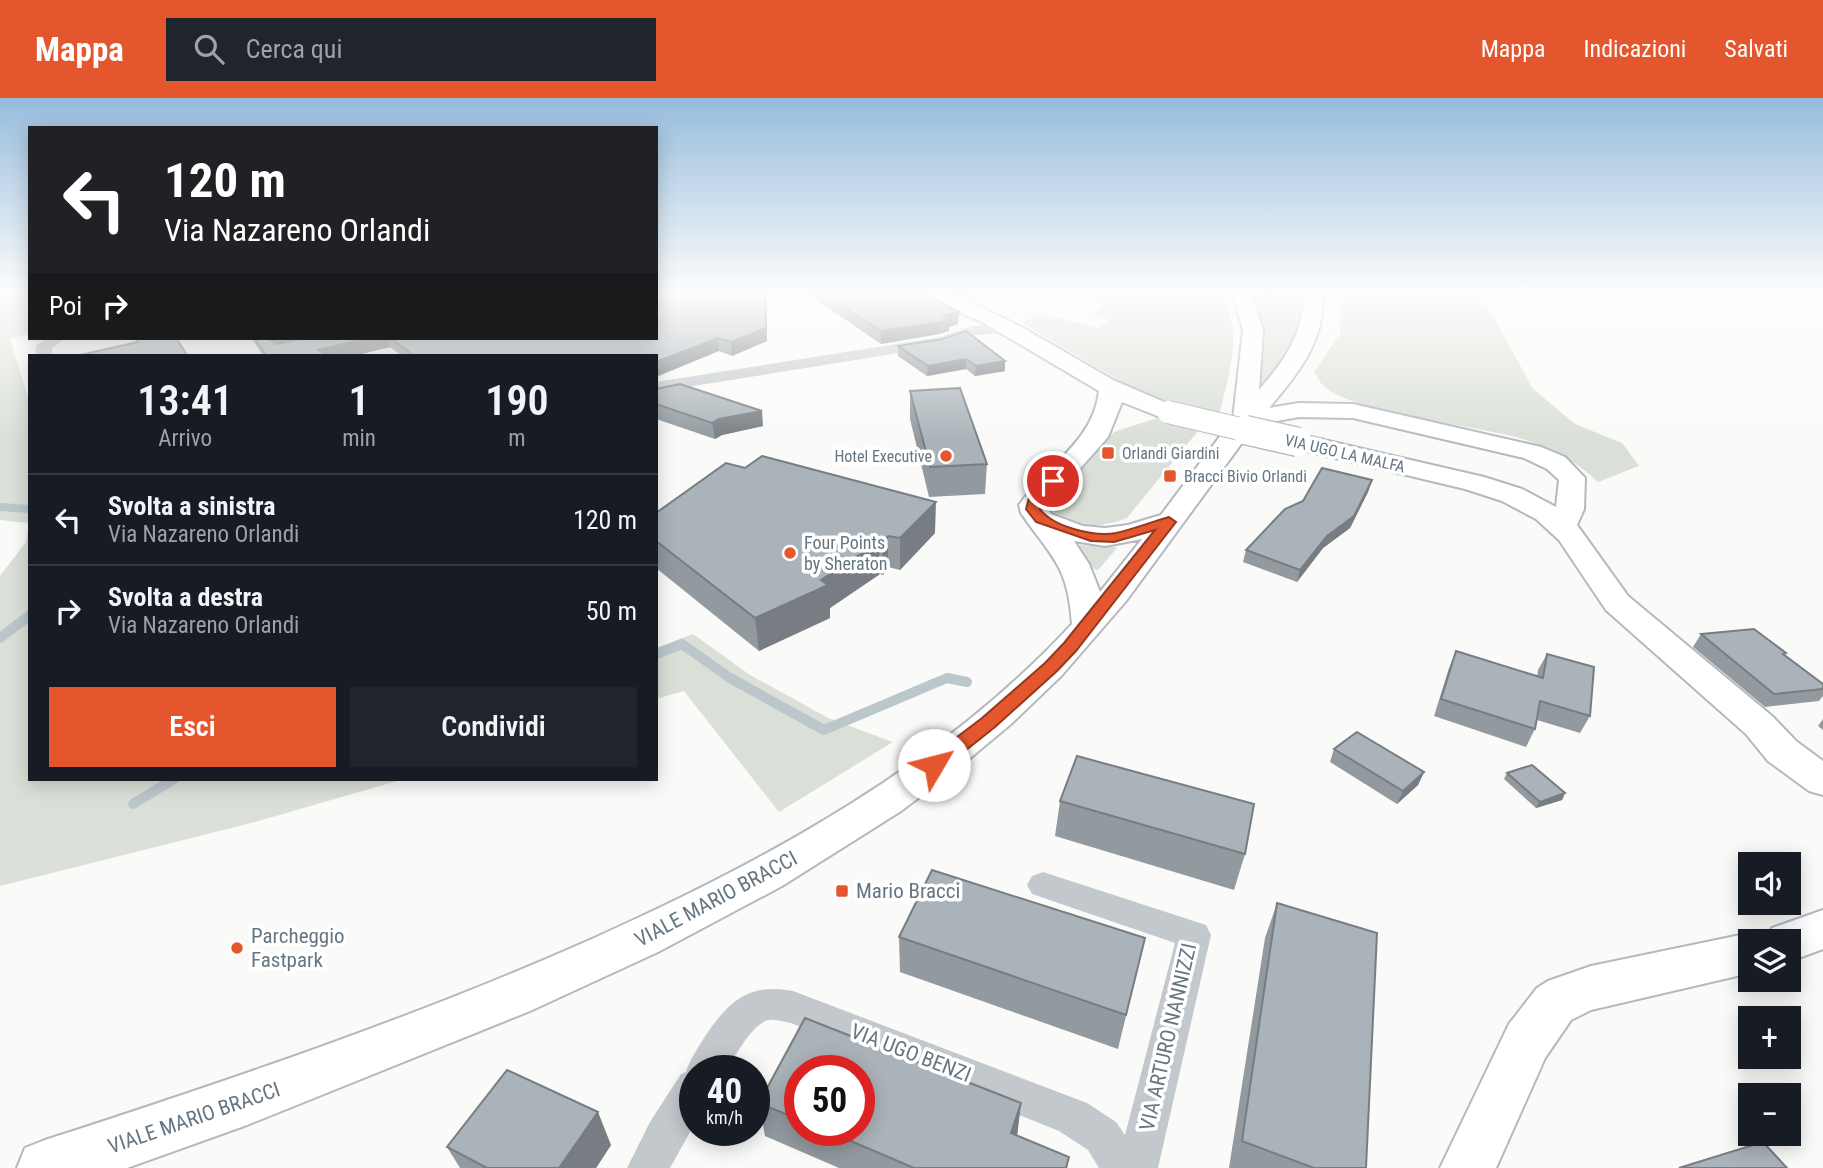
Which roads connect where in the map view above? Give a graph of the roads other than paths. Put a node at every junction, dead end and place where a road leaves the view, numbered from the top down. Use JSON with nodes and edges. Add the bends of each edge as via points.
{"nodes":[{"id":1,"x":936,"y":342,"type":"edge"},
{"id":2,"x":1022,"y":342,"type":"edge"},
{"id":3,"x":1252,"y":342,"type":"edge"},
{"id":4,"x":1303,"y":342,"type":"edge"},
{"id":5,"x":1302,"y":346,"type":"junction"},
{"id":6,"x":658,"y":387,"type":"edge"},
{"id":7,"x":1111,"y":390,"type":"junction"},
{"id":8,"x":1168,"y":412,"type":"junction"},
{"id":9,"x":1368,"y":414,"type":"junction"},
{"id":10,"x":1245,"y":419,"type":"junction"},
{"id":11,"x":1099,"y":432,"type":"junction"},
{"id":12,"x":1556,"y":463,"type":"junction"},
{"id":13,"x":1521,"y":499,"type":"junction"},
{"id":14,"x":1041,"y":520,"type":"junction"},
{"id":15,"x":1169,"y":522,"type":"junction"},
{"id":16,"x":1562,"y":527,"type":"junction"},
{"id":17,"x":1088,"y":625,"type":"junction"},
{"id":18,"x":1822,"y":776,"type":"edge"},
{"id":19,"x":1043,"y":885,"type":"dead end"},
{"id":20,"x":1823,"y":929,"type":"edge"},
{"id":21,"x":1801,"y":937,"type":"edge"},
{"id":22,"x":1738,"y":956,"type":"edge"},
{"id":23,"x":716,"y":1055,"type":"edge"},
{"id":24,"x":679,"y":1112,"type":"edge"},
{"id":25,"x":45,"y":1168,"type":"edge"},
{"id":26,"x":648,"y":1168,"type":"edge"},
{"id":27,"x":1123,"y":1168,"type":"edge"},
{"id":28,"x":1138,"y":1168,"type":"edge"},
{"id":29,"x":1468,"y":1168,"type":"edge"}],
"edges":[{"from":1,"to":6,"type":"street"},
{"from":2,"to":7,"type":"street","name":"VIA UGO LA MALFA","via":[[1046,350]]},
{"from":3,"to":10,"type":"street"},
{"from":4,"to":5,"type":"street","name":"VIALE MARIO BRACCI"},
{"from":5,"to":9,"type":"street","name":"VIA UGO LA MALFA","via":[[1304,358],[1297,375],[1301,383],[1325,399]]},
{"from":5,"to":10,"type":"street","name":"VIALE MARIO BRACCI","via":[[1283,378]]},
{"from":7,"to":8,"type":"street","name":"VIA UGO LA MALFA"},
{"from":7,"to":11,"type":"street"},
{"from":8,"to":11,"type":"street"},
{"from":8,"to":13,"type":"street","name":"VIA UGO LA MALFA","bridge":true,"via":[[1446,476]]},
{"from":9,"to":10,"type":"street","name":"VIA UGO LA MALFA","via":[[1312,410]]},
{"from":9,"to":12,"type":"street","name":"VIA UGO LA MALFA","via":[[1513,446]]},
{"from":10,"to":15,"type":"street","name":"VIALE MARIO BRACCI"},
{"from":11,"to":14,"type":"street","via":[[1034,501],[1033,509]]},
{"from":12,"to":13,"type":"street","via":[[1555,480]]},
{"from":12,"to":16,"type":"street","via":[[1574,481]]},
{"from":13,"to":16,"type":"street","name":"VIA UGO LA MALFA"},
{"from":14,"to":15,"type":"street","via":[[1076,534],[1103,538]]},
{"from":14,"to":17,"type":"street","via":[[1072,559],[1087,594]]},
{"from":15,"to":17,"type":"street","name":"VIALE MARIO BRACCI"},
{"from":16,"to":18,"type":"street","name":"VIA UGO LA MALFA","via":[[1617,603],[1782,751]]},
{"from":17,"to":25,"type":"street","name":"VIALE MARIO BRACCI","via":[[1031,686],[934,765],[830,837],[727,896],[557,976],[362,1058]]},
{"from":19,"to":28,"type":"street","name":"VIA ARTURO NANNIZZI","via":[[1194,936]]},
{"from":20,"to":21,"type":"street"},
{"from":22,"to":29,"type":"street","via":[[1591,988],[1554,1004],[1527,1041]]},
{"from":23,"to":27,"type":"street","name":"VIA UGO BENZI","via":[[743,1016],[760,1004],[783,1005],[1085,1122],[1102,1136]]},
{"from":24,"to":26,"type":"street"}]}
